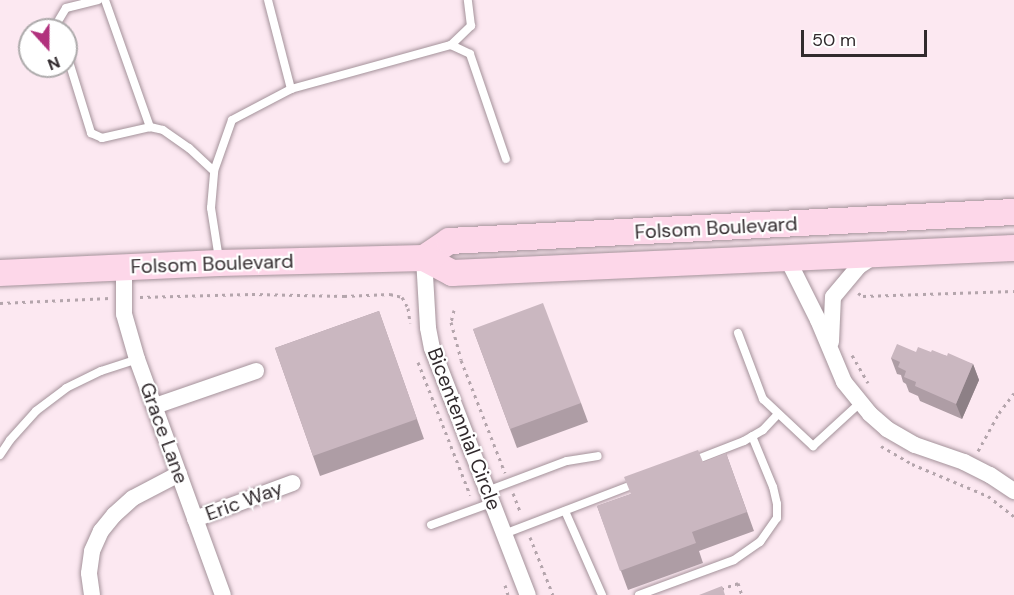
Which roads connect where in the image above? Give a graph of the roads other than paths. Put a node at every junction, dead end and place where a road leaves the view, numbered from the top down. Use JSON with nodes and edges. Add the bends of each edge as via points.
{"nodes":[{"id":1,"x":98,"y":0,"type":"edge"},
{"id":2,"x":105,"y":0,"type":"edge"},
{"id":3,"x":268,"y":0,"type":"edge"},
{"id":4,"x":468,"y":0,"type":"edge"},
{"id":5,"x":60,"y":18,"type":"edge"},
{"id":6,"x":451,"y":45,"type":"junction"},
{"id":7,"x":74,"y":78,"type":"edge"},
{"id":8,"x":291,"y":89,"type":"junction"},
{"id":9,"x":150,"y":127,"type":"junction"},
{"id":10,"x":506,"y":159,"type":"dead end"},
{"id":11,"x":214,"y":171,"type":"junction"},
{"id":12,"x":1012,"y":212,"type":"edge"},
{"id":13,"x":1014,"y":248,"type":"edge"},
{"id":14,"x":878,"y":253,"type":"junction"},
{"id":15,"x":786,"y":256,"type":"junction"},
{"id":16,"x":424,"y":258,"type":"junction"},
{"id":17,"x":219,"y":263,"type":"junction"},
{"id":18,"x":124,"y":267,"type":"junction"},
{"id":19,"x":0,"y":273,"type":"edge"},
{"id":20,"x":738,"y":333,"type":"dead end"},
{"id":21,"x":137,"y":359,"type":"junction"},
{"id":22,"x":833,"y":361,"type":"junction"},
{"id":23,"x":256,"y":371,"type":"dead end"},
{"id":24,"x":860,"y":403,"type":"junction"},
{"id":25,"x":154,"y":406,"type":"junction"},
{"id":26,"x":778,"y":414,"type":"junction"},
{"id":27,"x":752,"y":436,"type":"junction"},
{"id":28,"x":0,"y":455,"type":"edge"},
{"id":29,"x":598,"y":456,"type":"dead end"},
{"id":30,"x":684,"y":464,"type":"edge"},
{"id":31,"x":179,"y":474,"type":"junction"},
{"id":32,"x":651,"y":477,"type":"edge"},
{"id":33,"x":293,"y":483,"type":"dead end"},
{"id":34,"x":1014,"y":491,"type":"edge"},
{"id":35,"x":489,"y":497,"type":"junction"},
{"id":36,"x":565,"y":511,"type":"junction"},
{"id":37,"x":195,"y":519,"type":"junction"},
{"id":38,"x":431,"y":525,"type":"dead end"},
{"id":39,"x":504,"y":534,"type":"junction"},
{"id":40,"x":92,"y":595,"type":"edge"},
{"id":41,"x":223,"y":595,"type":"edge"},
{"id":42,"x":528,"y":595,"type":"edge"},
{"id":43,"x":602,"y":595,"type":"edge"},
{"id":44,"x":639,"y":595,"type":"edge"}],
"edges":[{"from":1,"to":5,"type":"lane","via":[[66,8]]},
{"from":2,"to":9,"type":"lane"},
{"from":3,"to":8,"type":"lane"},
{"from":4,"to":6,"type":"lane","via":[[471,26]]},
{"from":6,"to":8,"type":"lane"},
{"from":6,"to":10,"type":"lane","via":[[470,54]]},
{"from":7,"to":9,"type":"lane","via":[[91,133],[102,138]]},
{"from":8,"to":11,"type":"lane","via":[[232,120]]},
{"from":9,"to":11,"type":"lane","via":[[163,130]]},
{"from":11,"to":17,"type":"lane","via":[[211,207]]},
{"from":12,"to":16,"type":"main road","name":"Folsom Boulevard","via":[[449,241]]},
{"from":13,"to":14,"type":"main road","name":"Folsom Boulevard"},
{"from":14,"to":15,"type":"main road","name":"Folsom Boulevard"},
{"from":14,"to":22,"type":"street","via":[[860,266],[833,297]]},
{"from":15,"to":16,"type":"main road","name":"Folsom Boulevard","via":[[452,273]]},
{"from":15,"to":22,"type":"street","via":[[818,320]]},
{"from":16,"to":17,"type":"main road","name":"Folsom Boulevard"},
{"from":16,"to":35,"type":"street","name":"Bicentennial Circle","via":[[432,348]]},
{"from":17,"to":18,"type":"main road","name":"Folsom Boulevard"},
{"from":18,"to":19,"type":"main road","name":"Folsom Boulevard"},
{"from":18,"to":21,"type":"street","name":"Grace Lane","via":[[124,314]]},
{"from":20,"to":26,"type":"lane","via":[[759,392]]},
{"from":21,"to":25,"type":"street","name":"Grace Lane"},
{"from":21,"to":28,"type":"lane","via":[[66,388],[36,411]]},
{"from":22,"to":24,"type":"street"},
{"from":23,"to":25,"type":"street"},
{"from":24,"to":26,"type":"lane","via":[[813,446]]},
{"from":24,"to":34,"type":"street","via":[[887,429],[915,445],[964,462]]},
{"from":25,"to":31,"type":"street","name":"Grace Lane"},
{"from":26,"to":27,"type":"lane"},
{"from":27,"to":30,"type":"lane"},
{"from":27,"to":44,"type":"lane","via":[[777,504],[777,518],[760,542],[734,560]]},
{"from":29,"to":35,"type":"lane","via":[[567,461],[509,482]]},
{"from":31,"to":37,"type":"street","name":"Grace Lane"},
{"from":31,"to":40,"type":"street","via":[[133,498],[101,531],[92,551]]},
{"from":32,"to":36,"type":"lane"},
{"from":33,"to":37,"type":"street","name":"Eric Way"},
{"from":35,"to":38,"type":"lane","via":[[475,508]]},
{"from":35,"to":39,"type":"street","name":"Bicentennial Circle"},
{"from":36,"to":39,"type":"lane"},
{"from":36,"to":43,"type":"lane"},
{"from":37,"to":41,"type":"street","name":"Grace Lane"},
{"from":39,"to":42,"type":"street","name":"Bicentennial Circle"}]}
